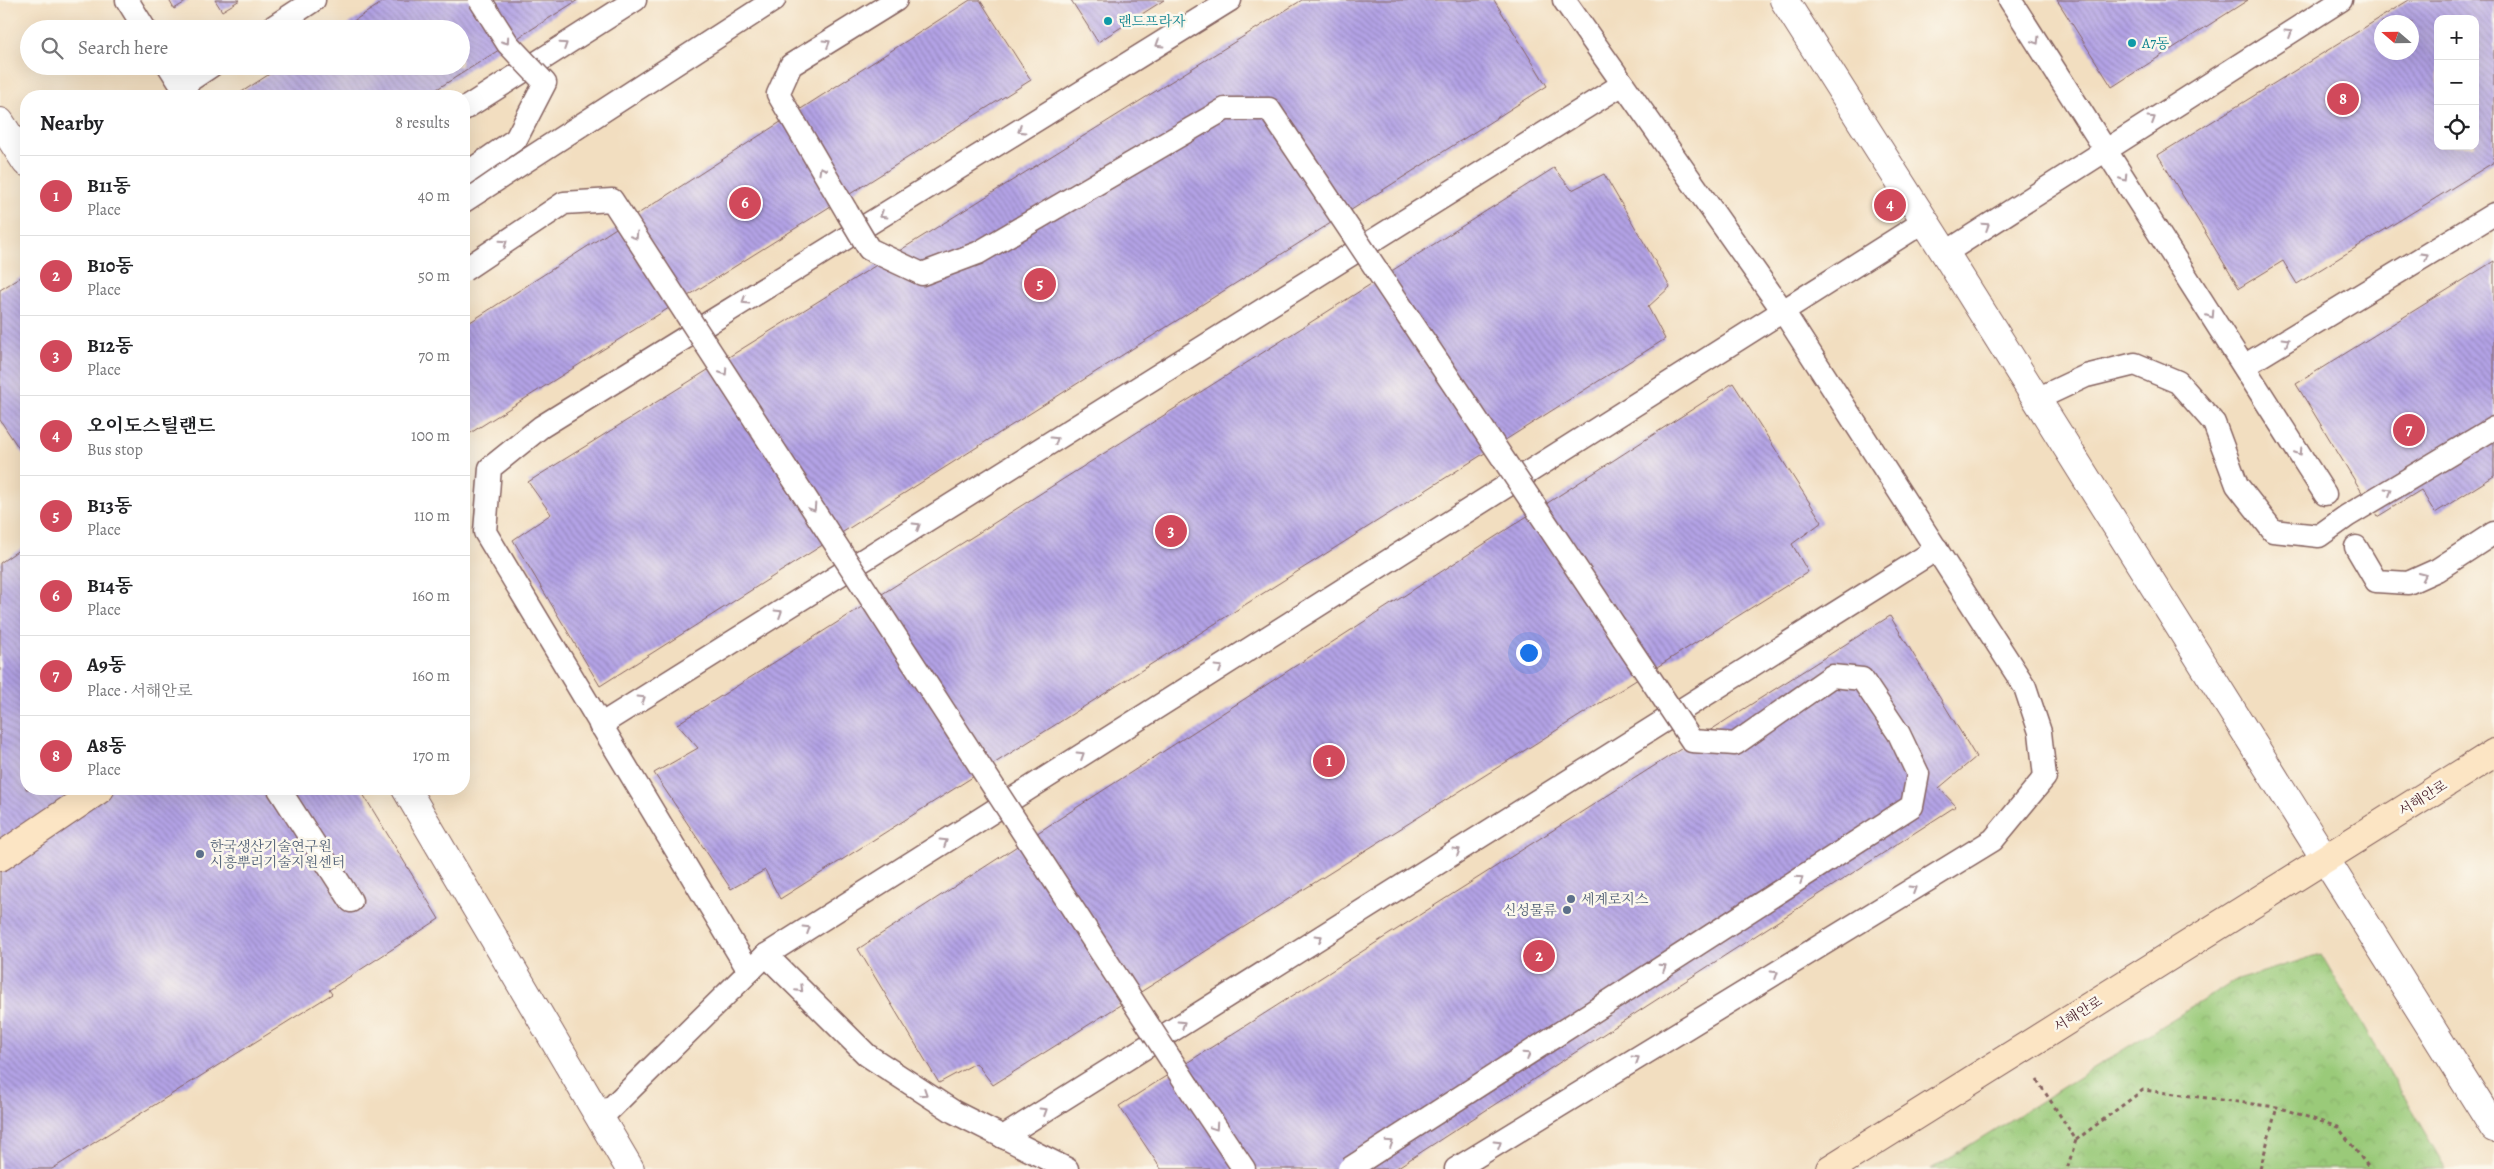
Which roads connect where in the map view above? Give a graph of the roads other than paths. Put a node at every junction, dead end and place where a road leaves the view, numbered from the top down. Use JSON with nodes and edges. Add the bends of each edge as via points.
{"nodes":[{"id":1,"x":127,"y":0,"type":"edge"},
{"id":2,"x":314,"y":0,"type":"edge"},
{"id":3,"x":480,"y":0,"type":"edge"},
{"id":4,"x":635,"y":0,"type":"edge"},
{"id":5,"x":774,"y":0,"type":"edge"},
{"id":6,"x":896,"y":0,"type":"edge"},
{"id":7,"x":1230,"y":0,"type":"edge"},
{"id":8,"x":1564,"y":0,"type":"edge"},
{"id":9,"x":1784,"y":0,"type":"edge"},
{"id":10,"x":2010,"y":0,"type":"edge"},
{"id":11,"x":2341,"y":0,"type":"edge"},
{"id":12,"x":139,"y":20,"type":"edge"},
{"id":13,"x":284,"y":20,"type":"edge"},
{"id":14,"x":174,"y":75,"type":"edge"},
{"id":15,"x":201,"y":75,"type":"edge"},
{"id":16,"x":1623,"y":84,"type":"junction"},
{"id":17,"x":183,"y":90,"type":"edge"},
{"id":18,"x":185,"y":90,"type":"edge"},
{"id":19,"x":470,"y":105,"type":"edge"},
{"id":20,"x":0,"y":122,"type":"edge"},
{"id":21,"x":2105,"y":149,"type":"junction"},
{"id":22,"x":20,"y":153,"type":"edge"},
{"id":23,"x":470,"y":171,"type":"edge"},
{"id":24,"x":470,"y":197,"type":"edge"},
{"id":25,"x":2494,"y":214,"type":"edge"},
{"id":26,"x":1925,"y":221,"type":"junction"},
{"id":27,"x":1945,"y":253,"type":"junction"},
{"id":28,"x":470,"y":266,"type":"edge"},
{"id":29,"x":1783,"y":311,"type":"junction"},
{"id":30,"x":2244,"y":366,"type":"junction"},
{"id":31,"x":2037,"y":399,"type":"junction"},
{"id":32,"x":2494,"y":428,"type":"edge"},
{"id":33,"x":2320,"y":486,"type":"dead end"},
{"id":34,"x":2494,"y":533,"type":"edge"},
{"id":35,"x":2356,"y":547,"type":"dead end"},
{"id":36,"x":1937,"y":549,"type":"junction"},
{"id":37,"x":600,"y":725,"type":"junction"},
{"id":38,"x":2494,"y":753,"type":"edge"},
{"id":39,"x":91,"y":795,"type":"edge"},
{"id":40,"x":283,"y":795,"type":"edge"},
{"id":41,"x":410,"y":795,"type":"edge"},
{"id":42,"x":0,"y":857,"type":"edge"},
{"id":43,"x":2327,"y":859,"type":"junction"},
{"id":44,"x":351,"y":901,"type":"dead end"},
{"id":45,"x":766,"y":955,"type":"junction"},
{"id":46,"x":749,"y":971,"type":"junction"},
{"id":47,"x":601,"y":1118,"type":"junction"},
{"id":48,"x":2494,"y":1128,"type":"edge"},
{"id":49,"x":1003,"y":1137,"type":"junction"},
{"id":50,"x":630,"y":1169,"type":"edge"},
{"id":51,"x":1067,"y":1169,"type":"edge"},
{"id":52,"x":1244,"y":1169,"type":"edge"},
{"id":53,"x":1349,"y":1169,"type":"edge"},
{"id":54,"x":1456,"y":1169,"type":"edge"},
{"id":55,"x":1830,"y":1169,"type":"edge"}],
"edges":[{"from":1,"to":12,"type":"lane"},
{"from":2,"to":13,"type":"lane"},
{"from":3,"to":23,"type":"lane","one_way":true,"bridge":true,"via":[[508,44],[545,84],[516,139]]},
{"from":19,"to":4,"type":"lane","one_way":true},
{"from":5,"to":24,"type":"lane"},
{"from":53,"to":6,"type":"lane","one_way":true,"bridge":true,"via":[[1912,806],[1918,774],[1899,734],[1862,678],[1832,676],[1735,744],[1692,741],[1269,109],[1225,109],[978,253],[922,274],[869,249],[778,94],[791,65]]},
{"from":7,"to":37,"type":"lane","one_way":true,"via":[[541,427],[490,468],[485,532]]},
{"from":8,"to":16,"type":"lane"},
{"from":9,"to":26,"type":"street"},
{"from":10,"to":21,"type":"lane","one_way":true},
{"from":21,"to":11,"type":"lane","one_way":true},
{"from":14,"to":17,"type":"lane"},
{"from":15,"to":18,"type":"lane"},
{"from":16,"to":29,"type":"lane"},
{"from":37,"to":16,"type":"lane","one_way":true},
{"from":20,"to":22,"type":"street"},
{"from":27,"to":21,"type":"lane","one_way":true},
{"from":21,"to":30,"type":"lane","one_way":true},
{"from":30,"to":25,"type":"lane","one_way":true},
{"from":26,"to":27,"type":"street"},
{"from":26,"to":29,"type":"lane"},
{"from":27,"to":31,"type":"street"},
{"from":28,"to":52,"type":"lane","one_way":true,"bridge":true,"via":[[564,204],[612,200]]},
{"from":29,"to":36,"type":"lane"},
{"from":45,"to":29,"type":"lane","one_way":true},
{"from":30,"to":33,"type":"lane","one_way":true},
{"from":31,"to":32,"type":"lane","one_way":true,"via":[[2086,376],[2135,364],[2178,382],[2214,423],[2237,485],[2273,531],[2319,536]]},
{"from":31,"to":43,"type":"street"},
{"from":35,"to":34,"type":"lane","one_way":true,"via":[[2376,581],[2408,583],[2437,570]]},
{"from":49,"to":36,"type":"lane","one_way":true},
{"from":54,"to":36,"type":"lane","one_way":true,"via":[[1993,840],[2045,778],[2040,732],[2025,687]]},
{"from":37,"to":46,"type":"lane"},
{"from":38,"to":43,"type":"main road","name":"서해안로"},
{"from":39,"to":42,"type":"main road"},
{"from":40,"to":44,"type":"lane"},
{"from":41,"to":47,"type":"street"},
{"from":43,"to":48,"type":"street"},
{"from":43,"to":55,"type":"main road","name":"서해안로"},
{"from":45,"to":46,"type":"lane"},
{"from":45,"to":49,"type":"lane","one_way":true,"via":[[867,1055],[954,1112]]},
{"from":46,"to":47,"type":"lane"},
{"from":47,"to":50,"type":"street"},
{"from":49,"to":51,"type":"lane"}]}
